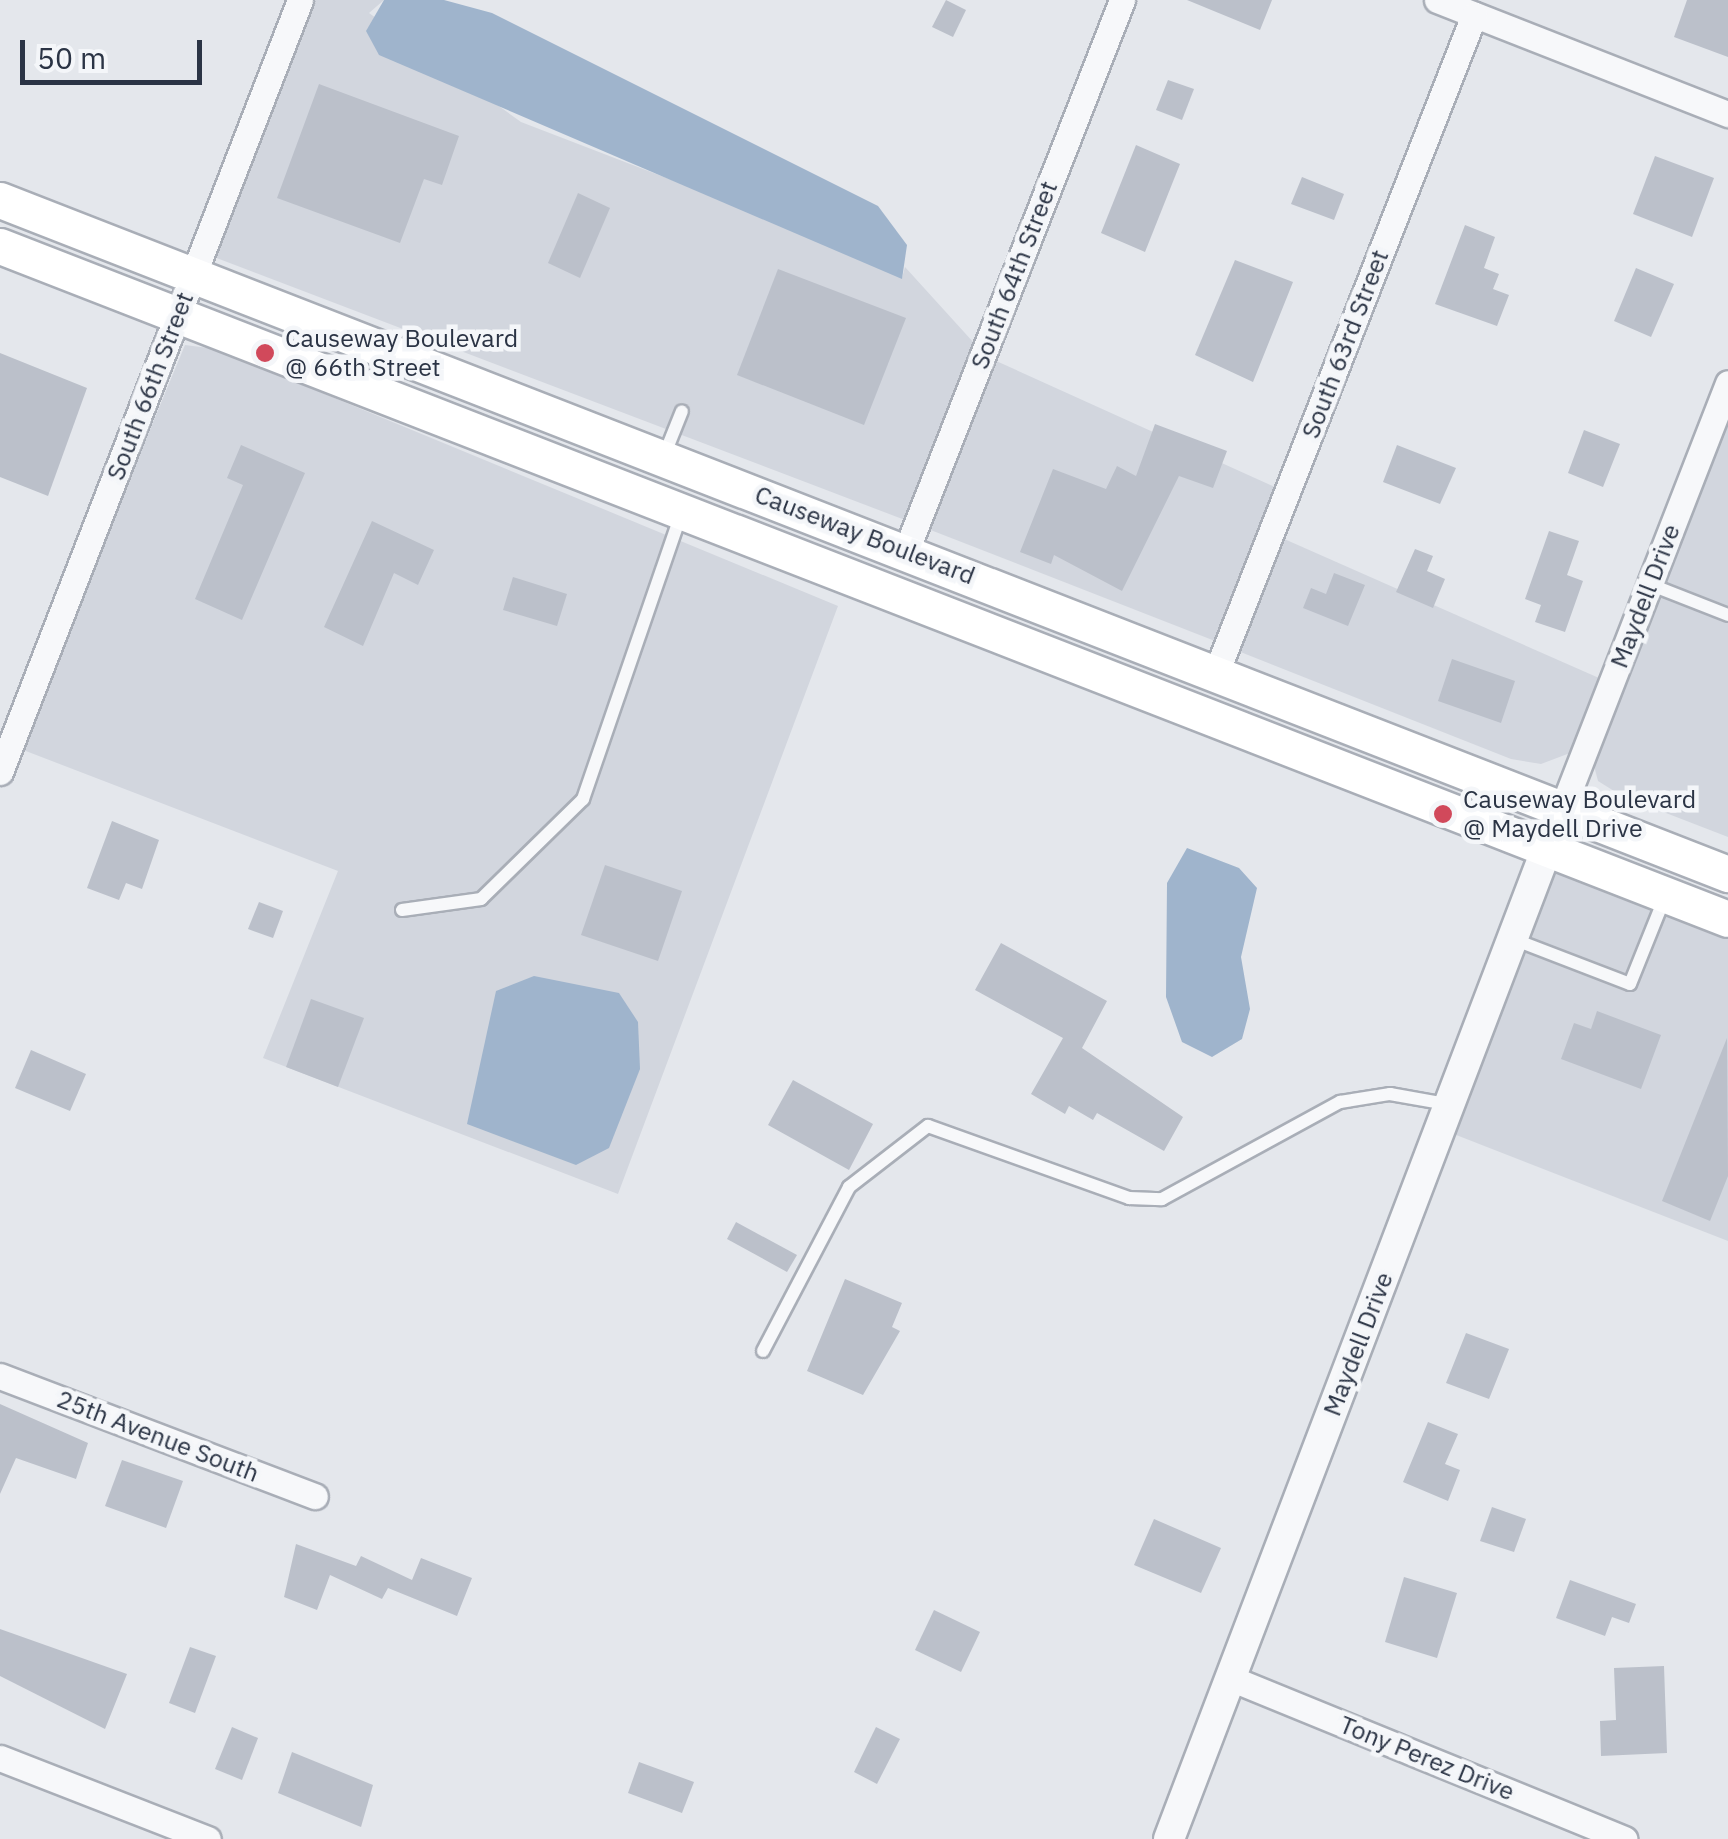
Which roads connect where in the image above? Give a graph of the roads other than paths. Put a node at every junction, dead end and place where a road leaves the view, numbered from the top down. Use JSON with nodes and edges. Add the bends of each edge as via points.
{"nodes":[{"id":1,"x":300,"y":0,"type":"edge"},
{"id":2,"x":1122,"y":0,"type":"edge"},
{"id":3,"x":1437,"y":0,"type":"edge"},
{"id":4,"x":1474,"y":14,"type":"junction"},
{"id":5,"x":1728,"y":114,"type":"edge"},
{"id":6,"x":0,"y":200,"type":"edge"},
{"id":7,"x":0,"y":246,"type":"edge"},
{"id":8,"x":194,"y":275,"type":"junction"},
{"id":9,"x":176,"y":315,"type":"junction"},
{"id":10,"x":1728,"y":383,"type":"edge"},
{"id":11,"x":682,"y":411,"type":"dead end"},
{"id":12,"x":462,"y":429,"type":"junction"},
{"id":13,"x":663,"y":458,"type":"junction"},
{"id":14,"x":681,"y":514,"type":"junction"},
{"id":15,"x":906,"y":550,"type":"junction"},
{"id":16,"x":1649,"y":584,"type":"junction"},
{"id":17,"x":1728,"y":614,"type":"edge"},
{"id":18,"x":1216,"y":672,"type":"junction"},
{"id":19,"x":0,"y":772,"type":"edge"},
{"id":20,"x":1562,"y":809,"type":"junction"},
{"id":21,"x":1548,"y":848,"type":"junction"},
{"id":22,"x":1728,"y":874,"type":"edge"},
{"id":23,"x":1666,"y":895,"type":"junction"},
{"id":24,"x":402,"y":910,"type":"dead end"},
{"id":25,"x":1728,"y":919,"type":"edge"},
{"id":26,"x":1513,"y":939,"type":"junction"},
{"id":27,"x":1450,"y":1105,"type":"junction"},
{"id":28,"x":763,"y":1351,"type":"dead end"},
{"id":29,"x":0,"y":1376,"type":"edge"},
{"id":30,"x":315,"y":1496,"type":"dead end"},
{"id":31,"x":1230,"y":1678,"type":"junction"},
{"id":32,"x":0,"y":1758,"type":"edge"},
{"id":33,"x":208,"y":1839,"type":"edge"},
{"id":34,"x":1169,"y":1839,"type":"edge"},
{"id":35,"x":1624,"y":1839,"type":"edge"}],
"edges":[{"from":1,"to":8,"type":"street","name":"South 66th Street"},
{"from":2,"to":15,"type":"street","name":"South 64th Street"},
{"from":3,"to":4,"type":"street"},
{"from":4,"to":5,"type":"street"},
{"from":4,"to":18,"type":"street","name":"South 63rd Street"},
{"from":6,"to":8,"type":"main road","name":"Causeway Boulevard"},
{"from":7,"to":9,"type":"main road","name":"Causeway Boulevard"},
{"from":8,"to":9,"type":"street","name":"South 66th Street"},
{"from":8,"to":13,"type":"main road","name":"Causeway Boulevard"},
{"from":9,"to":12,"type":"main road","name":"Causeway Boulevard"},
{"from":9,"to":19,"type":"street","name":"South 66th Street"},
{"from":10,"to":16,"type":"street","name":"Maydell Drive"},
{"from":11,"to":13,"type":"lane"},
{"from":12,"to":13,"type":"main road","via":[[526,430],[624,467],[646,470]]},
{"from":12,"to":14,"type":"main road","name":"Causeway Boulevard"},
{"from":13,"to":15,"type":"main road","name":"Causeway Boulevard"},
{"from":14,"to":21,"type":"main road","name":"Causeway Boulevard"},
{"from":14,"to":24,"type":"lane","via":[[582,799],[481,899]]},
{"from":15,"to":18,"type":"main road","name":"Causeway Boulevard"},
{"from":16,"to":17,"type":"lane"},
{"from":16,"to":20,"type":"street","name":"Maydell Drive"},
{"from":18,"to":20,"type":"main road","name":"Causeway Boulevard"},
{"from":20,"to":21,"type":"street","name":"Maydell Drive"},
{"from":20,"to":22,"type":"main road","name":"Causeway Boulevard"},
{"from":21,"to":23,"type":"main road","name":"Causeway Boulevard"},
{"from":21,"to":26,"type":"street","name":"Maydell Drive"},
{"from":23,"to":25,"type":"main road","name":"Causeway Boulevard"},
{"from":23,"to":26,"type":"lane","via":[[1630,984]]},
{"from":26,"to":27,"type":"street","name":"Maydell Drive"},
{"from":27,"to":28,"type":"lane","via":[[1390,1094],[1340,1102],[1162,1199],[1129,1198],[928,1126],[848,1187]]},
{"from":27,"to":31,"type":"street","name":"Maydell Drive"},
{"from":29,"to":30,"type":"street","name":"25th Avenue South"},
{"from":31,"to":34,"type":"street","name":"Maydell Drive"},
{"from":31,"to":35,"type":"street","name":"Tony Perez Drive"},
{"from":32,"to":33,"type":"street"}]}
